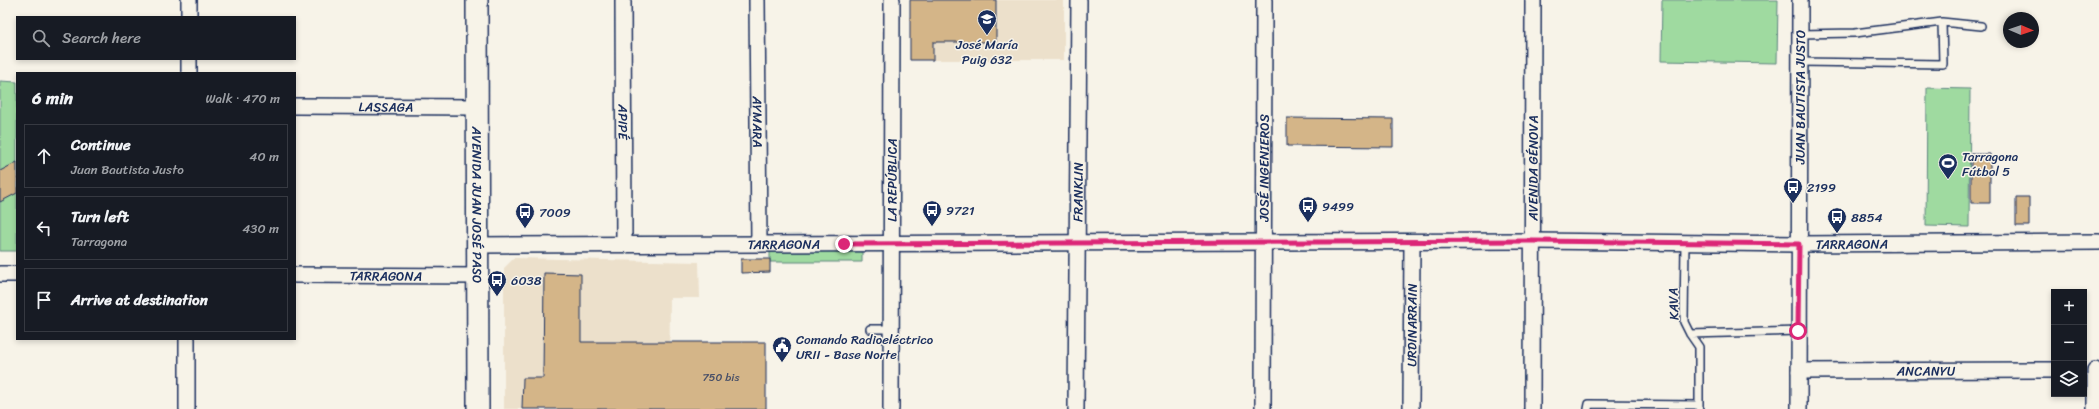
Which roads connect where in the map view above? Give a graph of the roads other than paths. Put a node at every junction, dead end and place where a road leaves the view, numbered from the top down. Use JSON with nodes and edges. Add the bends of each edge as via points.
{"nodes":[{"id":1,"x":189,"y":0,"type":"edge"},
{"id":2,"x":477,"y":0,"type":"edge"},
{"id":3,"x":623,"y":0,"type":"edge"},
{"id":4,"x":757,"y":0,"type":"edge"},
{"id":5,"x":892,"y":0,"type":"edge"},
{"id":6,"x":1078,"y":0,"type":"edge"},
{"id":7,"x":1264,"y":0,"type":"edge"},
{"id":8,"x":1533,"y":0,"type":"edge"},
{"id":9,"x":1800,"y":0,"type":"edge"},
{"id":10,"x":189,"y":16,"type":"edge"},
{"id":11,"x":1942,"y":22,"type":"junction"},
{"id":12,"x":1981,"y":26,"type":"dead end"},
{"id":13,"x":1800,"y":34,"type":"junction"},
{"id":14,"x":189,"y":60,"type":"edge"},
{"id":15,"x":1800,"y":62,"type":"junction"},
{"id":16,"x":189,"y":72,"type":"edge"},
{"id":17,"x":296,"y":106,"type":"edge"},
{"id":18,"x":477,"y":107,"type":"junction"},
{"id":19,"x":1533,"y":241,"type":"junction"},
{"id":20,"x":1264,"y":242,"type":"junction"},
{"id":21,"x":1412,"y":242,"type":"junction"},
{"id":22,"x":2099,"y":242,"type":"edge"},
{"id":23,"x":1077,"y":243,"type":"junction"},
{"id":24,"x":1685,"y":243,"type":"junction"},
{"id":25,"x":624,"y":244,"type":"junction"},
{"id":26,"x":759,"y":244,"type":"junction"},
{"id":27,"x":892,"y":244,"type":"junction"},
{"id":28,"x":1799,"y":244,"type":"junction"},
{"id":29,"x":477,"y":245,"type":"junction"},
{"id":30,"x":0,"y":274,"type":"edge"},
{"id":31,"x":16,"y":274,"type":"edge"},
{"id":32,"x":296,"y":275,"type":"edge"},
{"id":33,"x":478,"y":276,"type":"junction"},
{"id":34,"x":892,"y":328,"type":"junction"},
{"id":35,"x":870,"y":329,"type":"dead end"},
{"id":36,"x":1798,"y":331,"type":"junction"},
{"id":37,"x":1690,"y":334,"type":"junction"},
{"id":38,"x":187,"y":340,"type":"edge"},
{"id":39,"x":2051,"y":370,"type":"edge"},
{"id":40,"x":2093,"y":370,"type":"edge"},
{"id":41,"x":1799,"y":371,"type":"junction"},
{"id":42,"x":1699,"y":407,"type":"edge"},
{"id":43,"x":187,"y":409,"type":"edge"},
{"id":44,"x":478,"y":409,"type":"edge"},
{"id":45,"x":891,"y":409,"type":"edge"},
{"id":46,"x":1076,"y":409,"type":"edge"},
{"id":47,"x":1263,"y":409,"type":"edge"},
{"id":48,"x":1411,"y":409,"type":"edge"},
{"id":49,"x":1532,"y":409,"type":"edge"},
{"id":50,"x":1588,"y":409,"type":"edge"},
{"id":51,"x":1799,"y":409,"type":"edge"},
{"id":52,"x":2095,"y":409,"type":"edge"}],
"edges":[{"from":1,"to":10,"type":"street"},
{"from":2,"to":18,"type":"main road","name":"AVENIDA JUAN JOSÉ PASO"},
{"from":3,"to":25,"type":"street","name":"APIPÉ"},
{"from":4,"to":26,"type":"street","name":"AYMARA"},
{"from":5,"to":27,"type":"street","name":"LA REPÚBLICA"},
{"from":6,"to":23,"type":"street","name":"FRANKLIN"},
{"from":7,"to":20,"type":"street","name":"JOSÉ INGENIEROS"},
{"from":8,"to":19,"type":"street","name":"AVENIDA GÉNOVA"},
{"from":9,"to":13,"type":"street","name":"JUAN BAUTISTA JUSTO"},
{"from":11,"to":12,"type":"lane"},
{"from":11,"to":13,"type":"lane","via":[[1855,33]]},
{"from":11,"to":15,"type":"lane","via":[[1943,64]]},
{"from":13,"to":15,"type":"street","name":"JUAN BAUTISTA JUSTO"},
{"from":14,"to":16,"type":"street"},
{"from":15,"to":28,"type":"street","name":"JUAN BAUTISTA JUSTO"},
{"from":17,"to":18,"type":"street","name":"LASSAGA"},
{"from":18,"to":29,"type":"main road","name":"AVENIDA JUAN JOSÉ PASO"},
{"from":19,"to":21,"type":"street","name":"TARRAGONA"},
{"from":19,"to":24,"type":"street","name":"TARRAGONA"},
{"from":19,"to":49,"type":"street","name":"AVENIDA GÉNOVA"},
{"from":20,"to":21,"type":"street","name":"TARRAGONA"},
{"from":20,"to":23,"type":"street","name":"TARRAGONA"},
{"from":20,"to":47,"type":"street","name":"JOSÉ INGENIEROS"},
{"from":21,"to":48,"type":"street","name":"URDINARRAIN"},
{"from":22,"to":28,"type":"street","name":"TARRAGONA"},
{"from":23,"to":27,"type":"street","name":"TARRAGONA"},
{"from":23,"to":46,"type":"street","name":"FRANKLIN"},
{"from":24,"to":28,"type":"street","name":"TARRAGONA"},
{"from":24,"to":37,"type":"lane","name":"KAVA","via":[[1684,322]]},
{"from":25,"to":26,"type":"street","name":"TARRAGONA"},
{"from":25,"to":29,"type":"street","name":"TARRAGONA"},
{"from":26,"to":27,"type":"street","name":"TARRAGONA"},
{"from":27,"to":34,"type":"street","name":"LA REPÚBLICA"},
{"from":28,"to":36,"type":"street","name":"JUAN BAUTISTA JUSTO"},
{"from":29,"to":33,"type":"main road","name":"AVENIDA JUAN JOSÉ PASO"},
{"from":30,"to":31,"type":"street"},
{"from":32,"to":33,"type":"street","name":"TARRAGONA"},
{"from":33,"to":44,"type":"main road","name":"AVENIDA JUAN JOSÉ PASO"},
{"from":34,"to":35,"type":"lane"},
{"from":34,"to":45,"type":"street","name":"LA REPÚBLICA"},
{"from":36,"to":37,"type":"lane"},
{"from":36,"to":41,"type":"street","name":"JUAN BAUTISTA JUSTO"},
{"from":37,"to":42,"type":"lane","name":"KAVA","via":[[1699,347]]},
{"from":38,"to":43,"type":"street"},
{"from":39,"to":41,"type":"street","name":"ANCANYU"},
{"from":40,"to":52,"type":"street"},
{"from":41,"to":51,"type":"street","name":"JUAN BAUTISTA JUSTO"},
{"from":42,"to":50,"type":"lane","via":[[1588,404]]}]}
